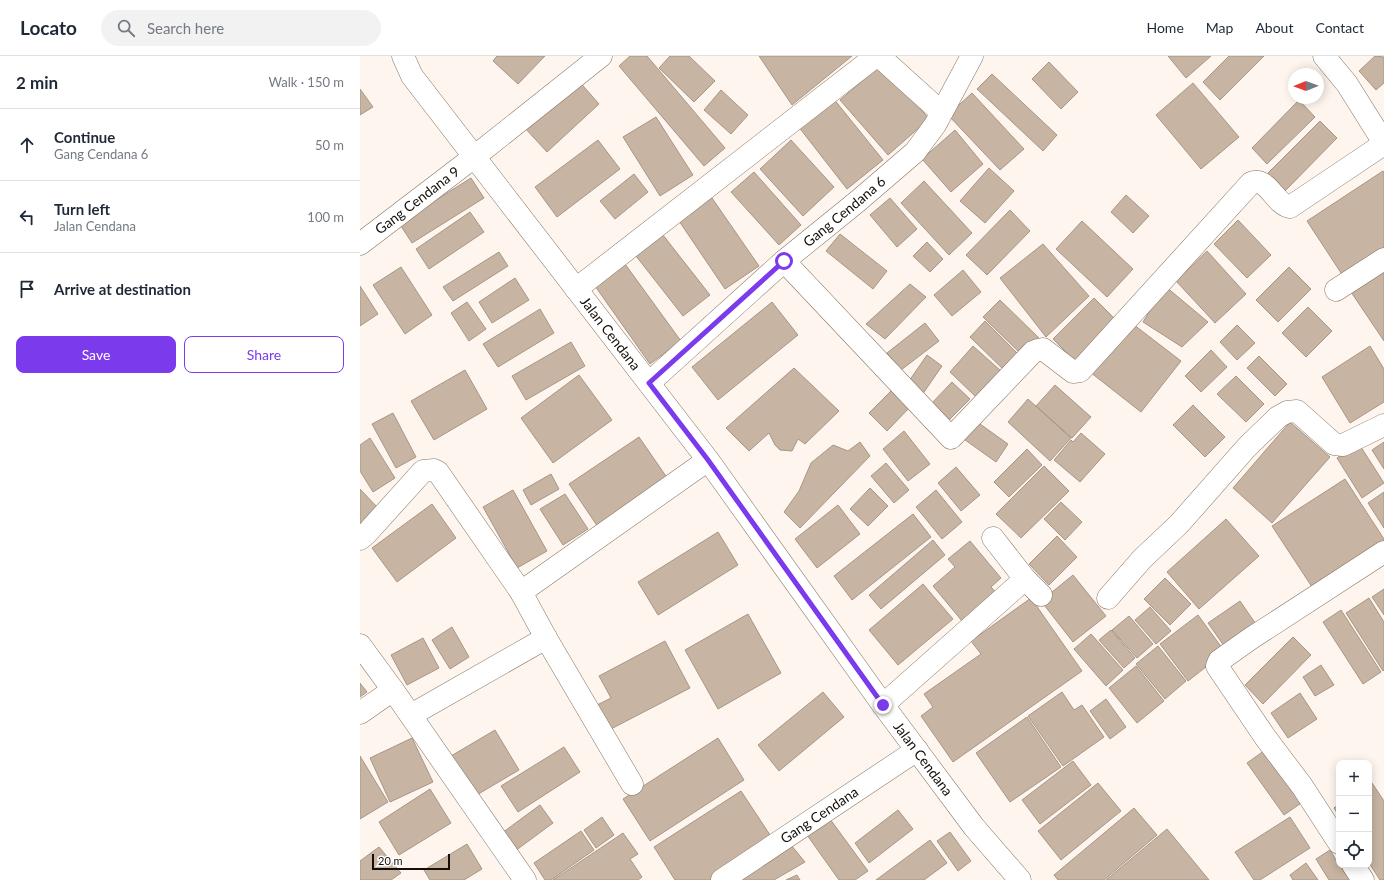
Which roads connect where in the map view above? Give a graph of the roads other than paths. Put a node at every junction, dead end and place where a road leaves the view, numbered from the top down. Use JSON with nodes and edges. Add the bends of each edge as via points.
{"nodes":[{"id":1,"x":403,"y":56,"type":"edge"},
{"id":2,"x":601,"y":56,"type":"edge"},
{"id":3,"x":878,"y":56,"type":"edge"},
{"id":4,"x":972,"y":56,"type":"edge"},
{"id":5,"x":1324,"y":56,"type":"edge"},
{"id":6,"x":941,"y":112,"type":"junction"},
{"id":7,"x":1384,"y":143,"type":"edge"},
{"id":8,"x":474,"y":157,"type":"junction"},
{"id":9,"x":360,"y":244,"type":"edge"},
{"id":10,"x":1384,"y":260,"type":"edge"},
{"id":11,"x":784,"y":261,"type":"junction"},
{"id":12,"x":576,"y":289,"type":"junction"},
{"id":13,"x":1336,"y":290,"type":"dead end"},
{"id":14,"x":649,"y":383,"type":"junction"},
{"id":15,"x":1384,"y":425,"type":"edge"},
{"id":16,"x":708,"y":460,"type":"junction"},
{"id":17,"x":993,"y":538,"type":"dead end"},
{"id":18,"x":360,"y":539,"type":"edge"},
{"id":19,"x":1384,"y":552,"type":"edge"},
{"id":20,"x":1025,"y":579,"type":"junction"},
{"id":21,"x":521,"y":592,"type":"junction"},
{"id":22,"x":1041,"y":595,"type":"dead end"},
{"id":23,"x":1108,"y":598,"type":"dead end"},
{"id":24,"x":546,"y":638,"type":"junction"},
{"id":25,"x":360,"y":645,"type":"edge"},
{"id":26,"x":393,"y":690,"type":"junction"},
{"id":27,"x":883,"y":705,"type":"junction"},
{"id":28,"x":360,"y":713,"type":"edge"},
{"id":29,"x":411,"y":715,"type":"junction"},
{"id":30,"x":917,"y":750,"type":"junction"},
{"id":31,"x":632,"y":784,"type":"dead end"},
{"id":32,"x":1336,"y":838,"type":"edge"},
{"id":33,"x":1355,"y":868,"type":"edge"},
{"id":34,"x":525,"y":880,"type":"edge"},
{"id":35,"x":722,"y":880,"type":"edge"},
{"id":36,"x":1020,"y":880,"type":"edge"},
{"id":37,"x":1363,"y":880,"type":"edge"}],
"edges":[{"from":1,"to":8,"type":"street","name":"Jalan Cendana","via":[[412,76]]},
{"from":2,"to":8,"type":"street","name":"Gang Cendana 9"},
{"from":3,"to":6,"type":"street"},
{"from":3,"to":12,"type":"street"},
{"from":4,"to":6,"type":"street","name":"Gang Cendana 6"},
{"from":5,"to":7,"type":"street","via":[[1347,84]]},
{"from":6,"to":11,"type":"street","name":"Gang Cendana 6","via":[[915,152]]},
{"from":7,"to":11,"type":"street","via":[[1290,206],[1284,205],[1261,182],[1251,183],[1080,371],[1073,372],[1043,350],[1033,352],[951,438]]},
{"from":8,"to":9,"type":"street","name":"Gang Cendana 9"},
{"from":8,"to":12,"type":"street","name":"Jalan Cendana"},
{"from":10,"to":13,"type":"street"},
{"from":11,"to":14,"type":"street","name":"Gang Cendana 6"},
{"from":12,"to":14,"type":"street","name":"Jalan Cendana"},
{"from":14,"to":16,"type":"street","name":"Jalan Cendana"},
{"from":15,"to":23,"type":"street","via":[[1339,446],[1297,411],[1287,412],[1247,447],[1179,524],[1142,559]]},
{"from":16,"to":21,"type":"street"},
{"from":16,"to":27,"type":"street","name":"Jalan Cendana"},
{"from":17,"to":20,"type":"street"},
{"from":18,"to":21,"type":"street","via":[[422,471],[434,470],[438,472]]},
{"from":19,"to":32,"type":"street","via":[[1250,639],[1217,664]]},
{"from":20,"to":22,"type":"street"},
{"from":20,"to":27,"type":"street"},
{"from":21,"to":24,"type":"street"},
{"from":24,"to":29,"type":"street"},
{"from":24,"to":31,"type":"street"},
{"from":25,"to":26,"type":"street"},
{"from":26,"to":28,"type":"street"},
{"from":26,"to":29,"type":"street"},
{"from":27,"to":30,"type":"street","name":"Jalan Cendana"},
{"from":29,"to":34,"type":"street"},
{"from":30,"to":35,"type":"street","name":"Gang Cendana"},
{"from":30,"to":36,"type":"street","name":"Jalan Cendana","via":[[974,827]]},
{"from":33,"to":37,"type":"street"}]}
